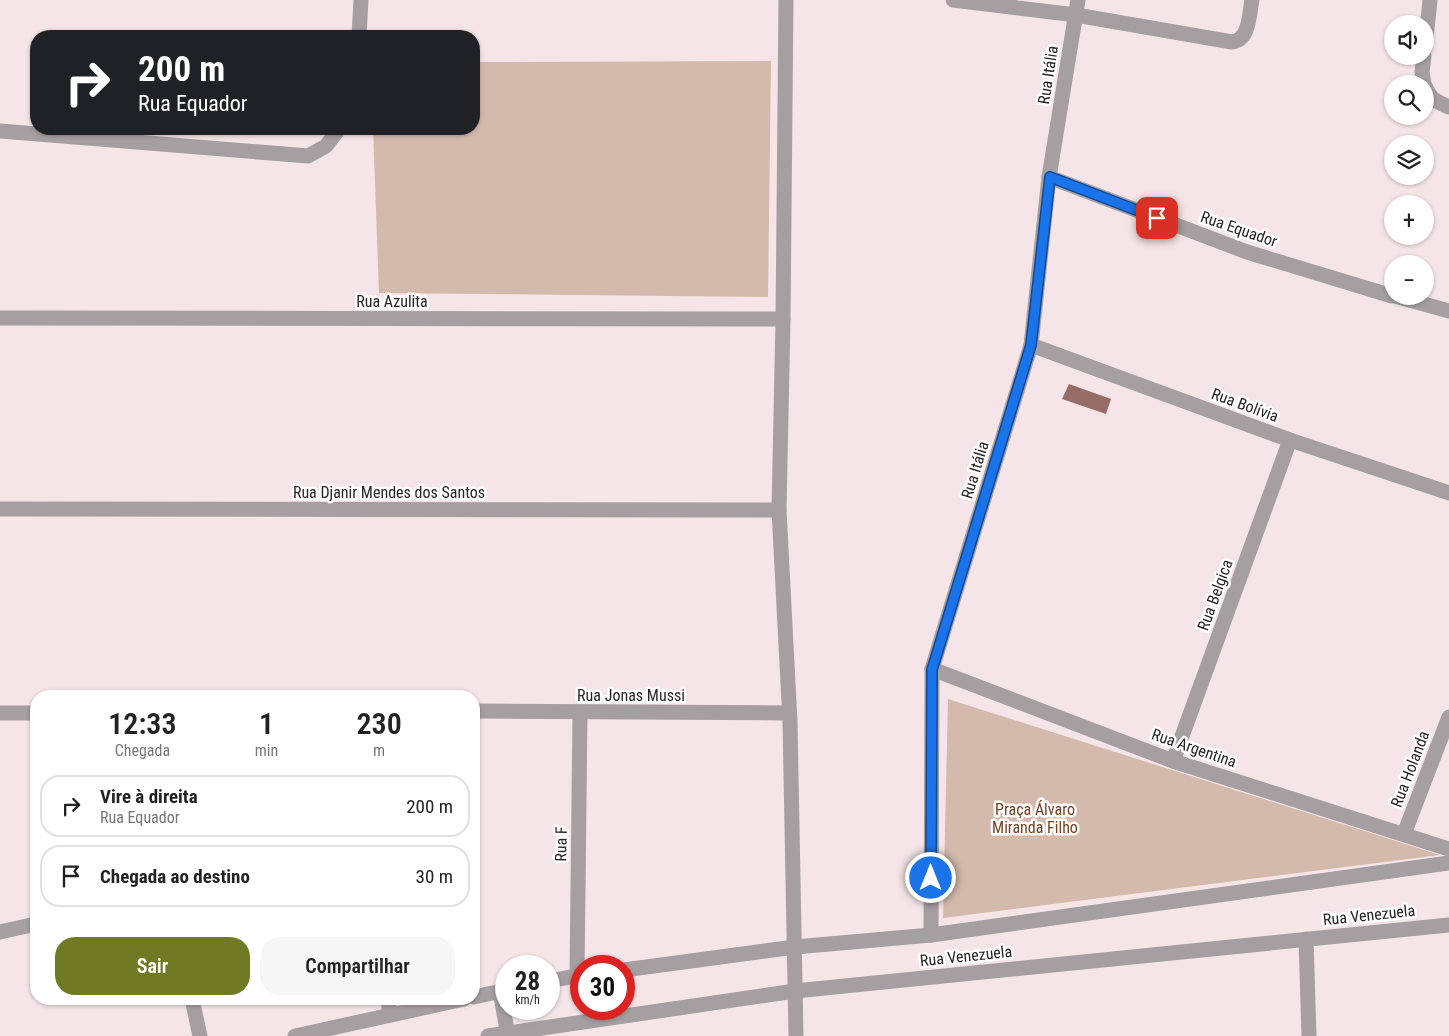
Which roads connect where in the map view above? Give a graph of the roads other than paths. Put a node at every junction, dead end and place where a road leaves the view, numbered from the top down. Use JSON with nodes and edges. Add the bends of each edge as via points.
{"nodes":[{"id":1,"x":362,"y":0,"type":"edge"},
{"id":2,"x":786,"y":0,"type":"edge"},
{"id":3,"x":953,"y":0,"type":"edge"},
{"id":4,"x":1078,"y":0,"type":"edge"},
{"id":5,"x":1252,"y":0,"type":"edge"},
{"id":6,"x":1430,"y":0,"type":"edge"},
{"id":7,"x":1076,"y":15,"type":"junction"},
{"id":8,"x":1428,"y":15,"type":"edge"},
{"id":9,"x":359,"y":30,"type":"edge"},
{"id":10,"x":1434,"y":100,"type":"edge"},
{"id":11,"x":1449,"y":106,"type":"edge"},
{"id":12,"x":0,"y":132,"type":"edge"},
{"id":13,"x":30,"y":134,"type":"edge"},
{"id":14,"x":38,"y":135,"type":"edge"},
{"id":15,"x":334,"y":135,"type":"edge"},
{"id":16,"x":1050,"y":177,"type":"junction"},
{"id":17,"x":1384,"y":293,"type":"edge"},
{"id":18,"x":1425,"y":305,"type":"edge"},
{"id":19,"x":1449,"y":312,"type":"edge"},
{"id":20,"x":0,"y":318,"type":"edge"},
{"id":21,"x":783,"y":319,"type":"junction"},
{"id":22,"x":1031,"y":345,"type":"junction"},
{"id":23,"x":1290,"y":440,"type":"junction"},
{"id":24,"x":1449,"y":494,"type":"edge"},
{"id":25,"x":0,"y":509,"type":"edge"},
{"id":26,"x":779,"y":510,"type":"junction"},
{"id":27,"x":932,"y":670,"type":"junction"},
{"id":28,"x":480,"y":712,"type":"edge"},
{"id":29,"x":30,"y":713,"type":"edge"},
{"id":30,"x":580,"y":713,"type":"junction"},
{"id":31,"x":789,"y":713,"type":"junction"},
{"id":32,"x":0,"y":714,"type":"edge"},
{"id":33,"x":1449,"y":717,"type":"edge"},
{"id":34,"x":1173,"y":761,"type":"junction"},
{"id":35,"x":1404,"y":834,"type":"junction"},
{"id":36,"x":1449,"y":849,"type":"edge"},
{"id":37,"x":1449,"y":863,"type":"edge"},
{"id":38,"x":30,"y":925,"type":"edge"},
{"id":39,"x":1449,"y":925,"type":"edge"},
{"id":40,"x":0,"y":932,"type":"edge"},
{"id":41,"x":931,"y":935,"type":"junction"},
{"id":42,"x":1306,"y":939,"type":"junction"},
{"id":43,"x":795,"y":947,"type":"junction"},
{"id":44,"x":579,"y":955,"type":"edge"},
{"id":45,"x":635,"y":969,"type":"edge"},
{"id":46,"x":495,"y":992,"type":"edge"},
{"id":47,"x":795,"y":992,"type":"junction"},
{"id":48,"x":480,"y":996,"type":"edge"},
{"id":49,"x":193,"y":1005,"type":"edge"},
{"id":50,"x":389,"y":1005,"type":"edge"},
{"id":51,"x":436,"y":1005,"type":"edge"},
{"id":52,"x":389,"y":1015,"type":"junction"},
{"id":53,"x":506,"y":1020,"type":"edge"},
{"id":54,"x":508,"y":1034,"type":"edge"},
{"id":55,"x":200,"y":1036,"type":"edge"},
{"id":56,"x":295,"y":1036,"type":"edge"},
{"id":57,"x":488,"y":1036,"type":"edge"},
{"id":58,"x":796,"y":1036,"type":"edge"},
{"id":59,"x":1309,"y":1036,"type":"edge"}],
"edges":[{"from":1,"to":9,"type":"street"},
{"from":2,"to":21,"type":"street"},
{"from":3,"to":7,"type":"street"},
{"from":4,"to":7,"type":"street","name":"Rua Itália"},
{"from":5,"to":7,"type":"street","via":[[1245,33],[1232,42]]},
{"from":6,"to":8,"type":"street"},
{"from":7,"to":16,"type":"street","name":"Rua Itália"},
{"from":10,"to":11,"type":"street"},
{"from":12,"to":13,"type":"street"},
{"from":14,"to":15,"type":"street","via":[[308,156],[326,146]]},
{"from":16,"to":17,"type":"street","name":"Rua Equador","via":[[1247,252]]},
{"from":16,"to":22,"type":"street","name":"Rua Itália"},
{"from":18,"to":19,"type":"street","name":"Rua Equador"},
{"from":20,"to":21,"type":"street","name":"Rua Azulita"},
{"from":21,"to":26,"type":"street"},
{"from":22,"to":23,"type":"street","name":"Rua Bolívia"},
{"from":22,"to":27,"type":"street","name":"Rua Itália"},
{"from":23,"to":24,"type":"street","name":"Rua Bolívia"},
{"from":23,"to":34,"type":"street","name":"Rua Belgica"},
{"from":25,"to":26,"type":"street","name":"Rua Djanir Mendes dos Santos"},
{"from":26,"to":31,"type":"street"},
{"from":27,"to":34,"type":"street","name":"Rua Argentina"},
{"from":27,"to":41,"type":"street","name":"Rua Itália"},
{"from":28,"to":30,"type":"street","name":"Rua Jonas Mussi"},
{"from":29,"to":32,"type":"street"},
{"from":30,"to":31,"type":"street","name":"Rua Jonas Mussi"},
{"from":30,"to":44,"type":"street","name":"Rua F"},
{"from":31,"to":43,"type":"street"},
{"from":33,"to":35,"type":"street","name":"Rua Holanda"},
{"from":34,"to":35,"type":"street","name":"Rua Argentina"},
{"from":35,"to":36,"type":"street","name":"Rua Argentina"},
{"from":37,"to":41,"type":"street","name":"Rua Venezuela"},
{"from":38,"to":40,"type":"street"},
{"from":39,"to":42,"type":"street","name":"Rua Venezuela"},
{"from":41,"to":43,"type":"street","name":"Rua Venezuela"},
{"from":42,"to":47,"type":"street","name":"Rua Venezuela"},
{"from":42,"to":59,"type":"street"},
{"from":43,"to":45,"type":"street","name":"Rua Venezuela"},
{"from":43,"to":47,"type":"street"},
{"from":46,"to":48,"type":"street"},
{"from":47,"to":54,"type":"street","name":"Rua Venezuela"},
{"from":47,"to":58,"type":"street"},
{"from":49,"to":55,"type":"street"},
{"from":50,"to":52,"type":"street"},
{"from":51,"to":52,"type":"street"},
{"from":52,"to":56,"type":"street"},
{"from":53,"to":54,"type":"street"},
{"from":54,"to":57,"type":"street","name":"Rua Venezuela"}]}
